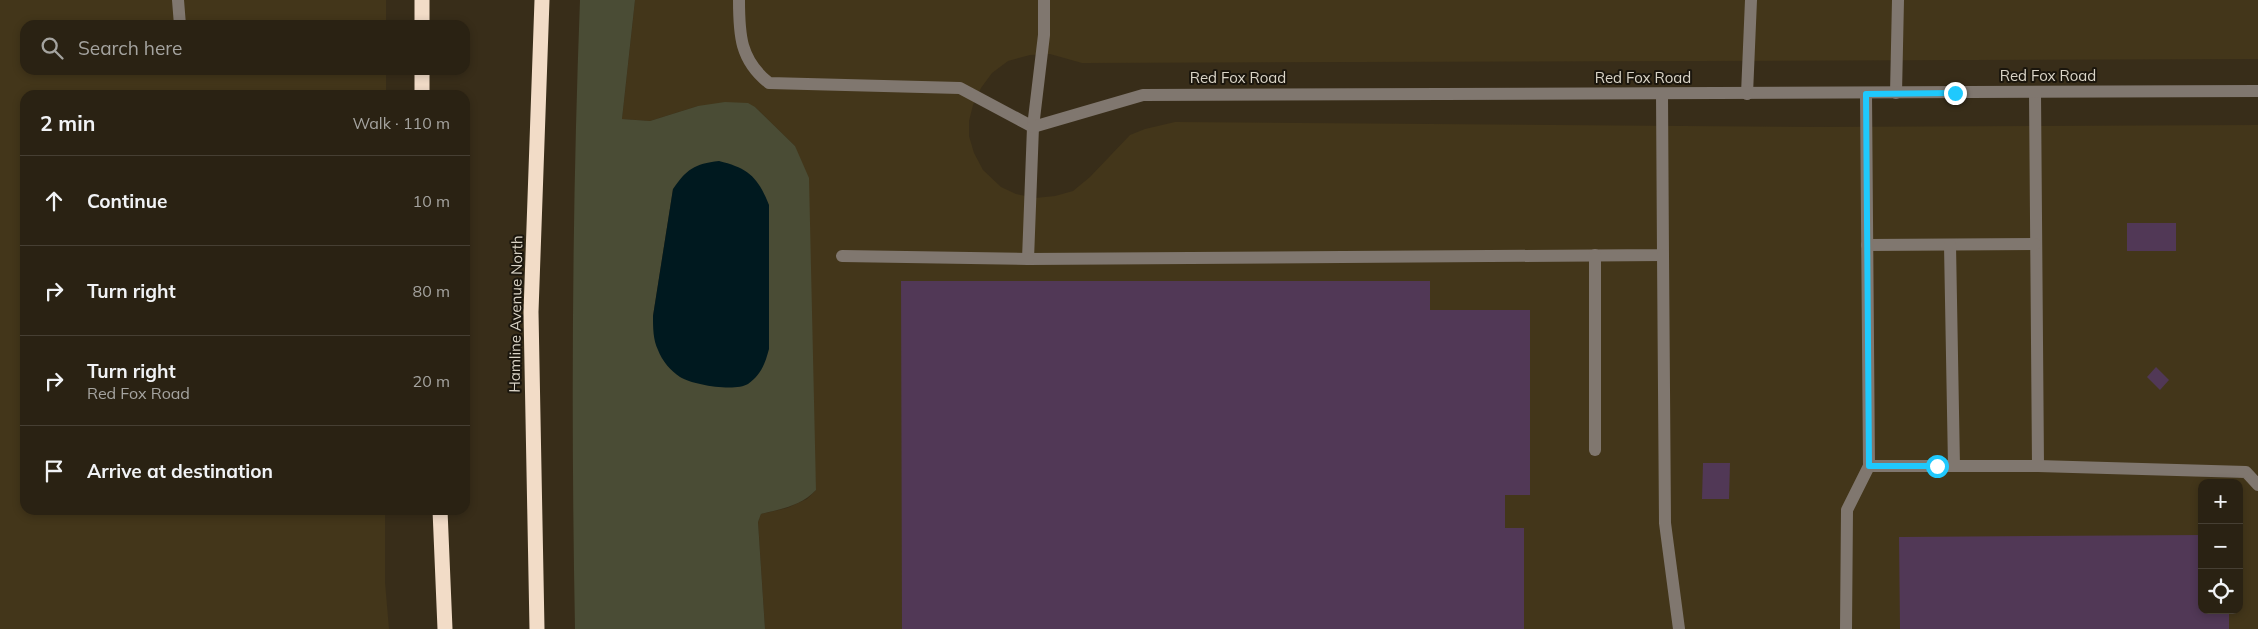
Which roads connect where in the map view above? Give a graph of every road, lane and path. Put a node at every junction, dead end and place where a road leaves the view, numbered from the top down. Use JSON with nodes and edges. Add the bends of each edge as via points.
{"nodes":[{"id":1,"x":178,"y":0,"type":"edge"},
{"id":2,"x":422,"y":0,"type":"edge"},
{"id":3,"x":542,"y":0,"type":"edge"},
{"id":4,"x":739,"y":0,"type":"edge"},
{"id":5,"x":1044,"y":0,"type":"edge"},
{"id":6,"x":1751,"y":0,"type":"edge"},
{"id":7,"x":1898,"y":0,"type":"edge"},
{"id":8,"x":180,"y":20,"type":"edge"},
{"id":9,"x":422,"y":20,"type":"edge"},
{"id":10,"x":422,"y":75,"type":"edge"},
{"id":11,"x":422,"y":90,"type":"edge"},
{"id":12,"x":2258,"y":91,"type":"edge"},
{"id":13,"x":1896,"y":93,"type":"junction"},
{"id":14,"x":2035,"y":93,"type":"junction"},
{"id":15,"x":1662,"y":94,"type":"junction"},
{"id":16,"x":1747,"y":94,"type":"junction"},
{"id":17,"x":1866,"y":94,"type":"junction"},
{"id":18,"x":1033,"y":127,"type":"junction"},
{"id":19,"x":2036,"y":244,"type":"junction"},
{"id":20,"x":1867,"y":245,"type":"junction"},
{"id":21,"x":1950,"y":245,"type":"junction"},
{"id":22,"x":1595,"y":255,"type":"junction"},
{"id":23,"x":1663,"y":255,"type":"junction"},
{"id":24,"x":842,"y":256,"type":"dead end"},
{"id":25,"x":1028,"y":258,"type":"junction"},
{"id":26,"x":1595,"y":450,"type":"dead end"},
{"id":27,"x":1869,"y":466,"type":"junction"},
{"id":28,"x":1954,"y":466,"type":"junction"},
{"id":29,"x":2038,"y":466,"type":"junction"},
{"id":30,"x":2258,"y":485,"type":"edge"},
{"id":31,"x":440,"y":515,"type":"edge"},
{"id":32,"x":445,"y":629,"type":"edge"},
{"id":33,"x":537,"y":629,"type":"edge"},
{"id":34,"x":1680,"y":629,"type":"edge"},
{"id":35,"x":1846,"y":629,"type":"edge"}],
"edges":[{"from":1,"to":8,"type":"street"},
{"from":2,"to":9,"type":"highway"},
{"from":3,"to":33,"type":"highway","name":"Hamline Avenue North","via":[[531,312]]},
{"from":4,"to":18,"type":"street","via":[[744,54],[756,72],[769,83],[960,88]]},
{"from":5,"to":18,"type":"street","via":[[1044,35]]},
{"from":6,"to":16,"type":"street"},
{"from":7,"to":13,"type":"street"},
{"from":10,"to":11,"type":"highway"},
{"from":12,"to":14,"type":"street","name":"Red Fox Road"},
{"from":13,"to":14,"type":"street","name":"Red Fox Road"},
{"from":13,"to":17,"type":"street","name":"Red Fox Road"},
{"from":14,"to":19,"type":"street"},
{"from":15,"to":16,"type":"street","name":"Red Fox Road"},
{"from":15,"to":18,"type":"street","name":"Red Fox Road","via":[[1143,95]]},
{"from":15,"to":23,"type":"street"},
{"from":16,"to":17,"type":"street","name":"Red Fox Road"},
{"from":17,"to":20,"type":"street"},
{"from":18,"to":25,"type":"street"},
{"from":19,"to":21,"type":"street"},
{"from":19,"to":29,"type":"street"},
{"from":20,"to":21,"type":"street"},
{"from":20,"to":27,"type":"street"},
{"from":21,"to":28,"type":"street"},
{"from":22,"to":23,"type":"street"},
{"from":22,"to":25,"type":"street"},
{"from":22,"to":26,"type":"street"},
{"from":23,"to":34,"type":"street","via":[[1665,523]]},
{"from":24,"to":25,"type":"street"},
{"from":27,"to":28,"type":"street"},
{"from":27,"to":35,"type":"street","via":[[1847,510]]},
{"from":28,"to":29,"type":"street"},
{"from":29,"to":30,"type":"street","via":[[2246,472]]},
{"from":31,"to":32,"type":"highway"}]}
